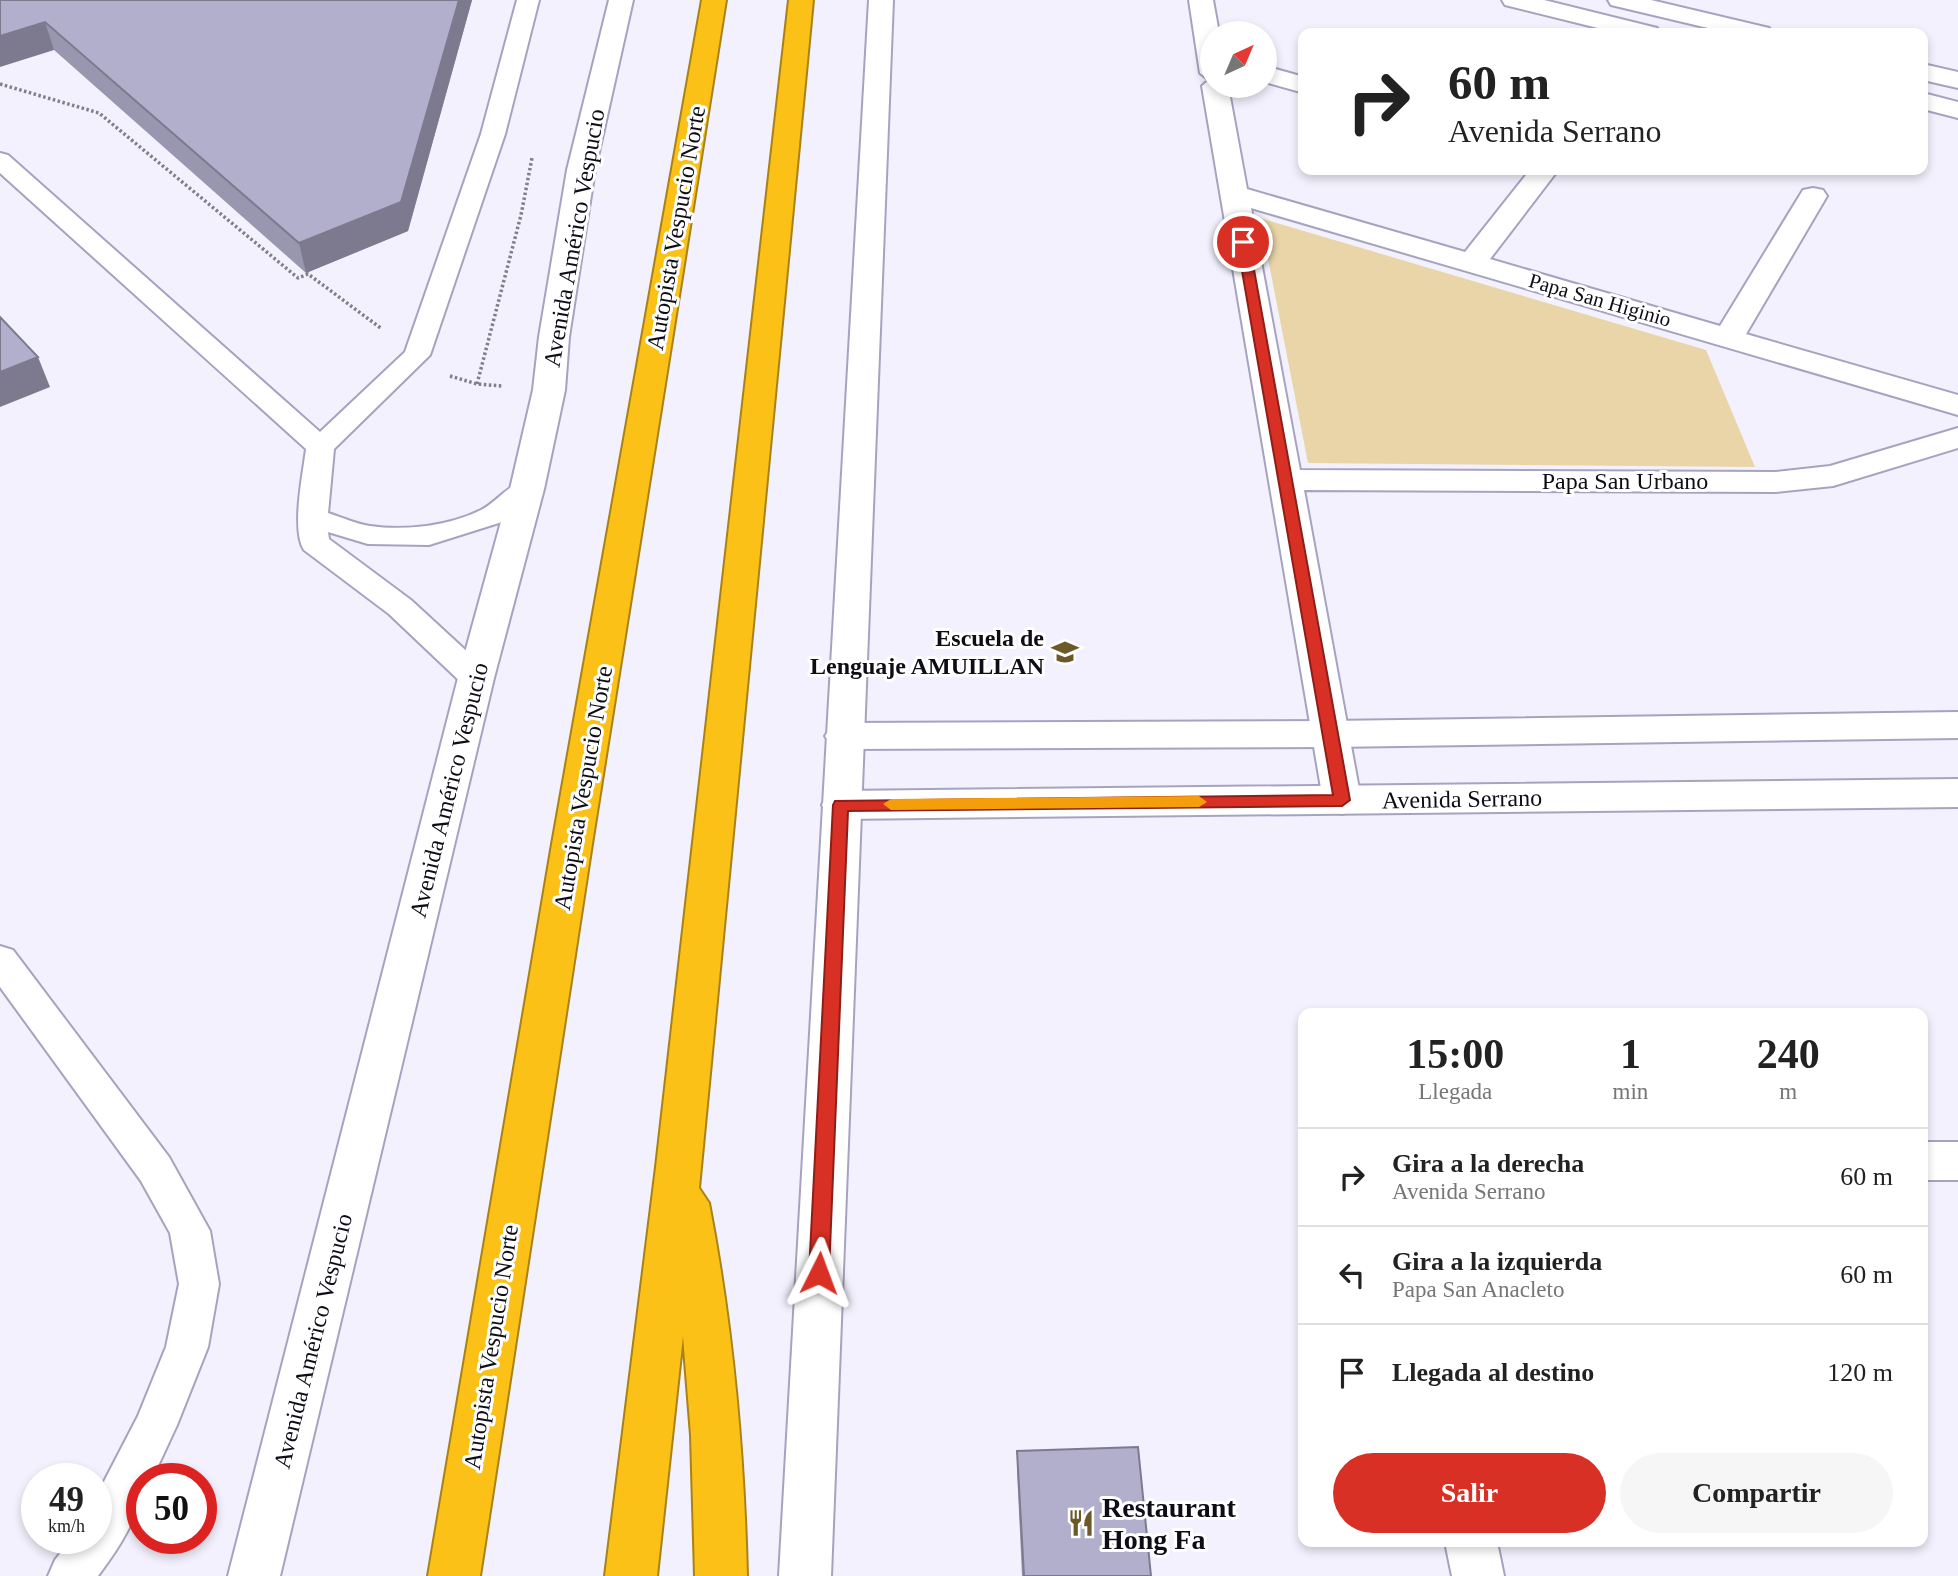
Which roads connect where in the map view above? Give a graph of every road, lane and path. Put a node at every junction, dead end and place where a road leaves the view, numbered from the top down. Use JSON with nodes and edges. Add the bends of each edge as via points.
{"nodes":[{"id":1,"x":528,"y":0,"type":"edge"},
{"id":2,"x":621,"y":0,"type":"edge"},
{"id":3,"x":714,"y":0,"type":"edge"},
{"id":4,"x":801,"y":0,"type":"edge"},
{"id":5,"x":881,"y":0,"type":"edge"},
{"id":6,"x":1201,"y":0,"type":"edge"},
{"id":7,"x":1514,"y":0,"type":"edge"},
{"id":8,"x":1620,"y":0,"type":"edge"},
{"id":9,"x":1205,"y":21,"type":"edge"},
{"id":10,"x":1628,"y":28,"type":"edge"},
{"id":11,"x":1739,"y":28,"type":"edge"},
{"id":12,"x":1928,"y":73,"type":"edge"},
{"id":13,"x":1278,"y":78,"type":"edge"},
{"id":14,"x":1958,"y":80,"type":"edge"},
{"id":15,"x":1298,"y":83,"type":"edge"},
{"id":16,"x":0,"y":84,"type":"edge"},
{"id":17,"x":1218,"y":98,"type":"edge"},
{"id":18,"x":1928,"y":102,"type":"edge"},
{"id":19,"x":1958,"y":110,"type":"edge"},
{"id":20,"x":534,"y":150,"type":"dead end"},
{"id":21,"x":0,"y":160,"type":"edge"},
{"id":22,"x":1540,"y":175,"type":"edge"},
{"id":23,"x":1234,"y":194,"type":"junction"},
{"id":24,"x":1813,"y":196,"type":"dead end"},
{"id":25,"x":1472,"y":263,"type":"junction"},
{"id":26,"x":1728,"y":338,"type":"junction"},
{"id":27,"x":417,"y":355,"type":"junction"},
{"id":28,"x":477,"y":384,"type":"junction"},
{"id":29,"x":549,"y":390,"type":"junction"},
{"id":30,"x":1958,"y":405,"type":"edge"},
{"id":31,"x":1958,"y":438,"type":"edge"},
{"id":32,"x":320,"y":447,"type":"junction"},
{"id":33,"x":1286,"y":480,"type":"junction"},
{"id":34,"x":527,"y":489,"type":"junction"},
{"id":35,"x":313,"y":519,"type":"junction"},
{"id":36,"x":476,"y":678,"type":"junction"},
{"id":37,"x":1958,"y":725,"type":"edge"},
{"id":38,"x":1330,"y":734,"type":"junction"},
{"id":39,"x":844,"y":736,"type":"junction"},
{"id":40,"x":1958,"y":793,"type":"edge"},
{"id":41,"x":1342,"y":800,"type":"junction"},
{"id":42,"x":841,"y":805,"type":"junction"},
{"id":43,"x":0,"y":960,"type":"edge"},
{"id":44,"x":1928,"y":1161,"type":"edge"},
{"id":45,"x":1958,"y":1161,"type":"edge"},
{"id":46,"x":679,"y":1167,"type":"junction"},
{"id":47,"x":1472,"y":1547,"type":"edge"},
{"id":48,"x":71,"y":1576,"type":"edge"},
{"id":49,"x":254,"y":1576,"type":"edge"},
{"id":50,"x":454,"y":1576,"type":"edge"},
{"id":51,"x":631,"y":1576,"type":"edge"},
{"id":52,"x":721,"y":1576,"type":"edge"},
{"id":53,"x":805,"y":1576,"type":"edge"},
{"id":54,"x":1478,"y":1576,"type":"edge"}],
"edges":[{"from":1,"to":27,"type":"lane","via":[[493,134]]},
{"from":2,"to":29,"type":"street","name":"Avenida Américo Vespucio","via":[[581,170]]},
{"from":3,"to":50,"type":"highway","name":"Autopista Vespucio Norte"},
{"from":4,"to":46,"type":"highway"},
{"from":5,"to":39,"type":"street"},
{"from":6,"to":9,"type":"street"},
{"from":7,"to":10,"type":"street"},
{"from":8,"to":11,"type":"street"},
{"from":12,"to":14,"type":"street"},
{"from":13,"to":15,"type":"street"},
{"from":16,"to":27,"type":"path","via":[[99,113],[298,278],[308,274]]},
{"from":17,"to":23,"type":"street"},
{"from":18,"to":19,"type":"street"},
{"from":20,"to":28,"type":"path","via":[[522,215]]},
{"from":21,"to":32,"type":"lane"},
{"from":22,"to":25,"type":"street"},
{"from":23,"to":25,"type":"street","name":"Papa San Higinio"},
{"from":23,"to":33,"type":"street"},
{"from":24,"to":26,"type":"street"},
{"from":25,"to":26,"type":"street","name":"Papa San Higinio"},
{"from":26,"to":30,"type":"street","name":"Papa San Higinio"},
{"from":27,"to":28,"type":"path","via":[[438,370]]},
{"from":27,"to":32,"type":"lane"},
{"from":28,"to":29,"type":"path"},
{"from":29,"to":34,"type":"street","name":"Avenida Américo Vespucio"},
{"from":31,"to":33,"type":"street","name":"Papa San Urbano","via":[[1833,476],[1776,482]]},
{"from":32,"to":35,"type":"lane"},
{"from":33,"to":38,"type":"street"},
{"from":34,"to":35,"type":"lane","via":[[492,516],[429,536],[368,535]]},
{"from":34,"to":36,"type":"street","name":"Avenida Américo Vespucio"},
{"from":35,"to":36,"type":"lane","via":[[314,543],[400,607]]},
{"from":36,"to":49,"type":"street","name":"Avenida Américo Vespucio"},
{"from":37,"to":38,"type":"street"},
{"from":38,"to":39,"type":"street"},
{"from":38,"to":41,"type":"street"},
{"from":39,"to":42,"type":"street"},
{"from":40,"to":41,"type":"street","name":"Avenida Serrano"},
{"from":41,"to":42,"type":"street","name":"Avenida Serrano"},
{"from":42,"to":53,"type":"street"},
{"from":43,"to":48,"type":"lane","via":[[155,1169],[190,1231],[200,1284],[187,1347],[156,1425],[99,1538]]},
{"from":44,"to":45,"type":"street"},
{"from":46,"to":51,"type":"highway"},
{"from":46,"to":52,"type":"highway","via":[[713,1370]]},
{"from":47,"to":54,"type":"street"}]}
